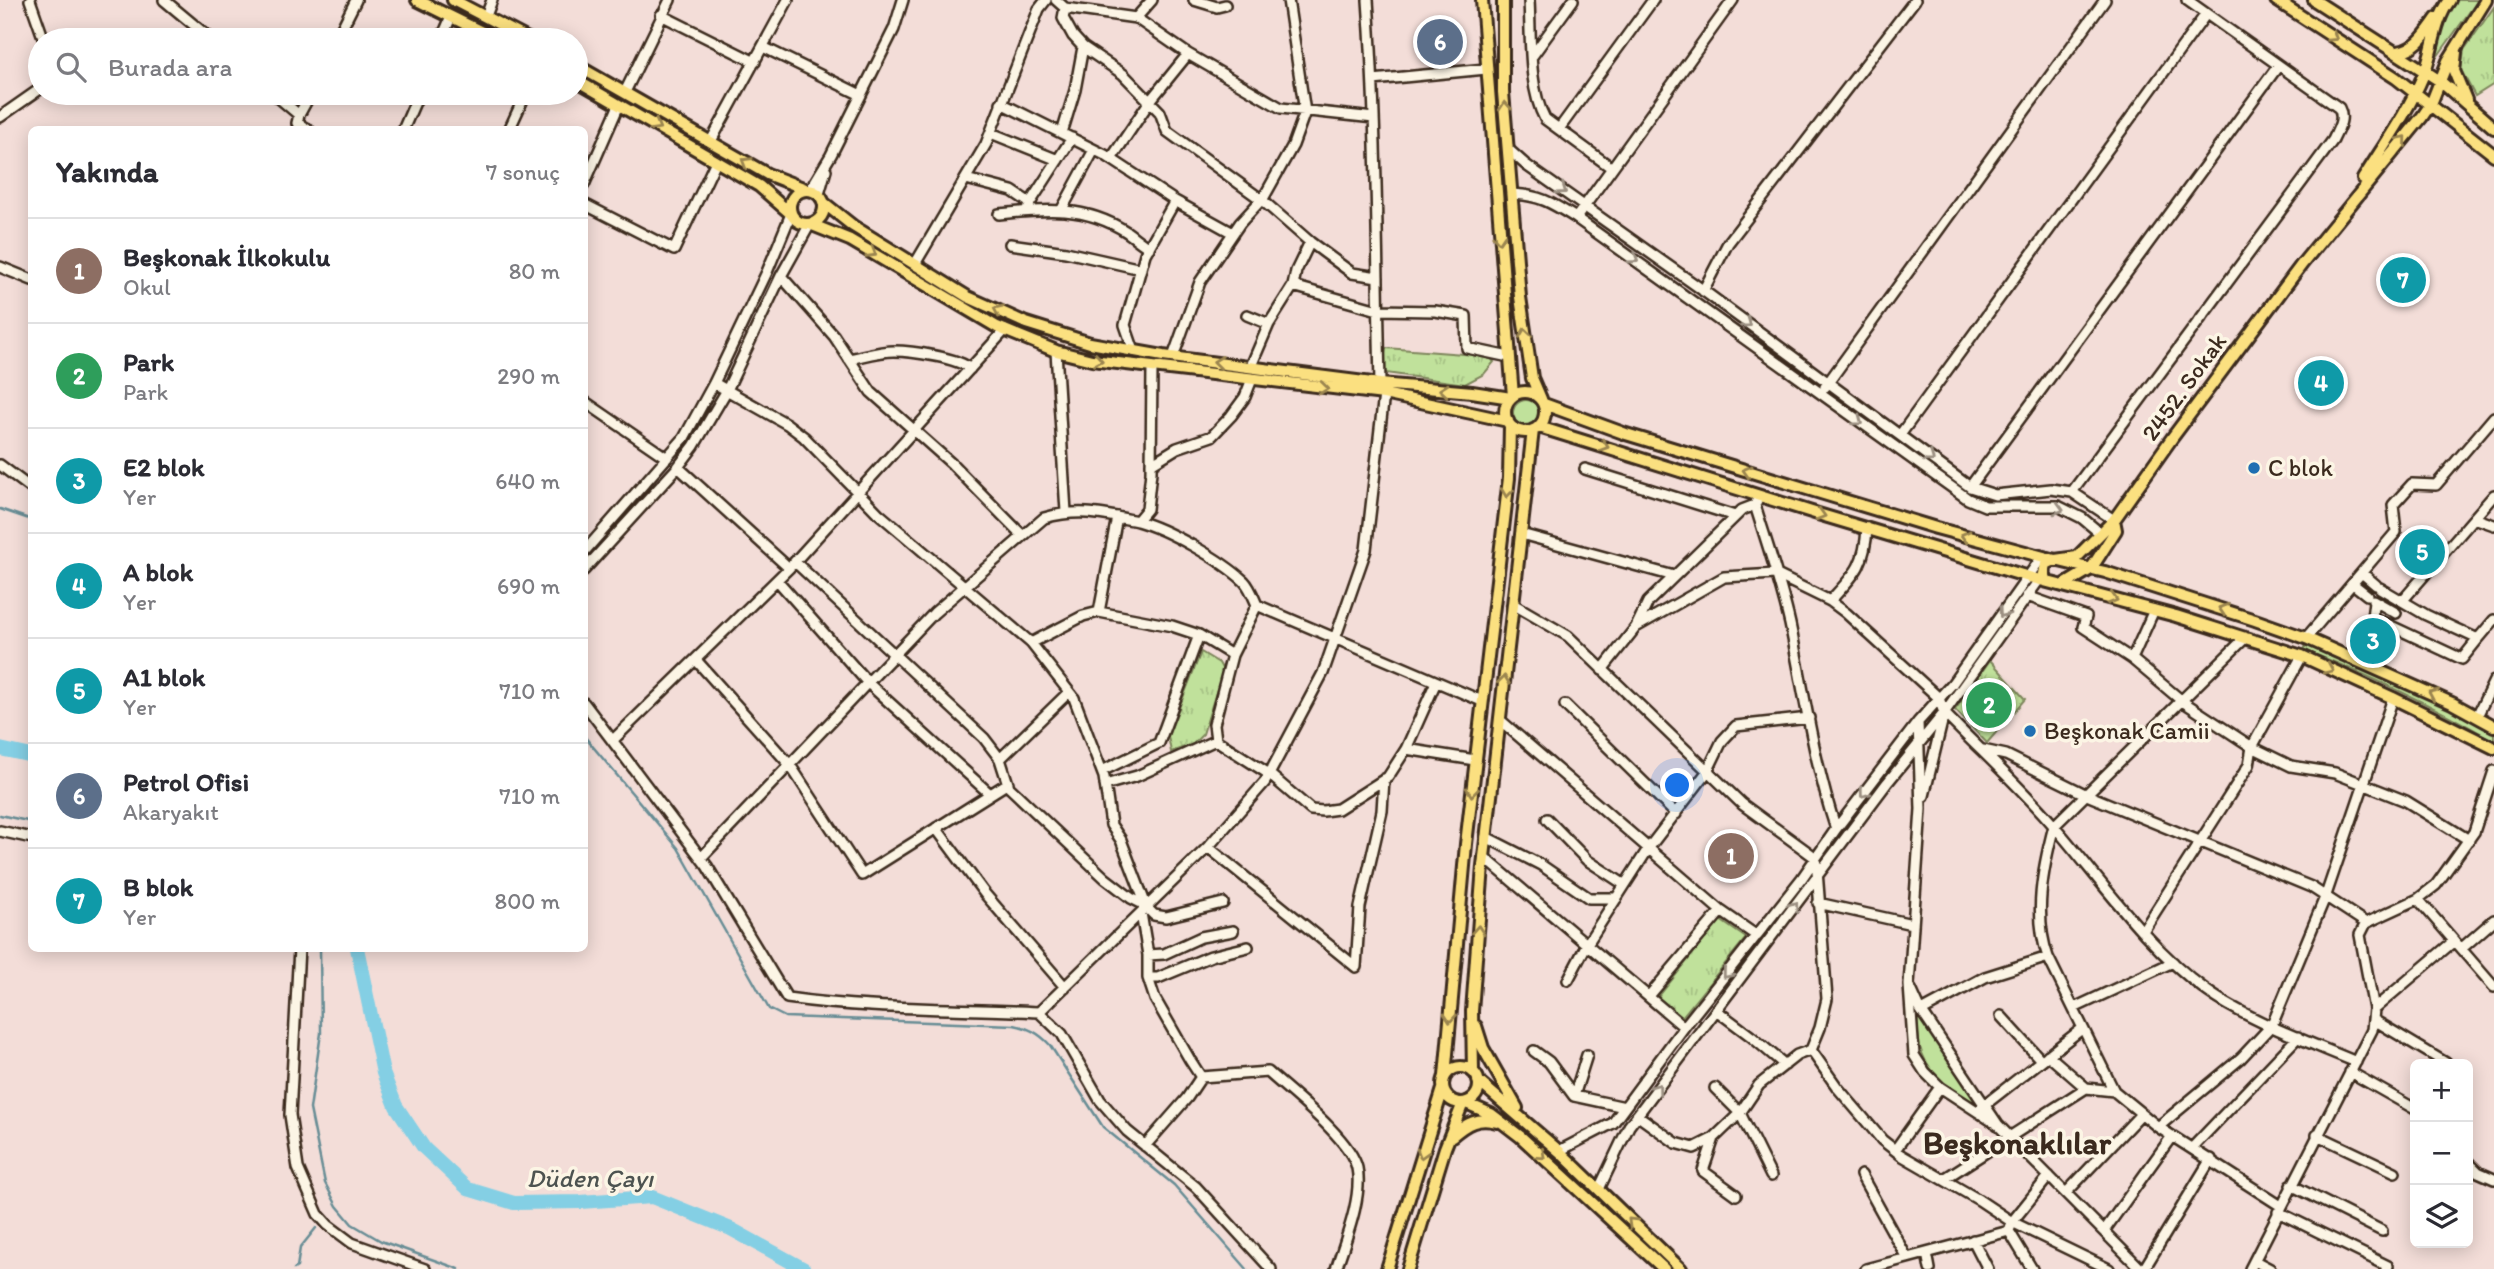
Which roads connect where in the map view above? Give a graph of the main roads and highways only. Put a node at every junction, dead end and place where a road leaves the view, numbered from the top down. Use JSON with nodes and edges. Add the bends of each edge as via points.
{"nodes":[{"id":1,"x":417,"y":0,"type":"edge"},
{"id":2,"x":453,"y":0,"type":"edge"},
{"id":3,"x":1482,"y":0,"type":"edge"},
{"id":4,"x":1503,"y":0,"type":"edge"},
{"id":5,"x":2276,"y":0,"type":"edge"},
{"id":6,"x":2314,"y":0,"type":"edge"},
{"id":7,"x":2450,"y":0,"type":"edge"},
{"id":8,"x":2486,"y":0,"type":"edge"},
{"id":9,"x":2442,"y":10,"type":"junction"},
{"id":10,"x":474,"y":28,"type":"edge"},
{"id":11,"x":508,"y":28,"type":"edge"},
{"id":12,"x":2459,"y":42,"type":"junction"},
{"id":13,"x":2398,"y":52,"type":"junction"},
{"id":14,"x":2425,"y":71,"type":"junction"},
{"id":15,"x":588,"y":72,"type":"edge"},
{"id":16,"x":2440,"y":81,"type":"junction"},
{"id":17,"x":588,"y":87,"type":"edge"},
{"id":18,"x":2416,"y":92,"type":"junction"},
{"id":19,"x":2431,"y":104,"type":"junction"},
{"id":20,"x":2471,"y":108,"type":"junction"},
{"id":21,"x":2494,"y":128,"type":"edge"},
{"id":22,"x":2494,"y":155,"type":"edge"},
{"id":23,"x":815,"y":194,"type":"junction"},
{"id":24,"x":2344,"y":211,"type":"junction"},
{"id":25,"x":791,"y":214,"type":"junction"},
{"id":26,"x":810,"y":224,"type":"junction"},
{"id":27,"x":1382,"y":389,"type":"junction"},
{"id":28,"x":1512,"y":397,"type":"junction"},
{"id":29,"x":1542,"y":402,"type":"junction"},
{"id":30,"x":1509,"y":423,"type":"junction"},
{"id":31,"x":1536,"y":428,"type":"junction"},
{"id":32,"x":2114,"y":520,"type":"junction"},
{"id":33,"x":2099,"y":558,"type":"junction"},
{"id":34,"x":2054,"y":561,"type":"junction"},
{"id":35,"x":2091,"y":569,"type":"junction"},
{"id":36,"x":2105,"y":572,"type":"junction"},
{"id":37,"x":2038,"y":579,"type":"junction"},
{"id":38,"x":2064,"y":585,"type":"junction"},
{"id":39,"x":2494,"y":726,"type":"edge"},
{"id":40,"x":2494,"y":748,"type":"edge"},
{"id":41,"x":1472,"y":1012,"type":"junction"},
{"id":42,"x":1445,"y":1076,"type":"junction"},
{"id":43,"x":1476,"y":1076,"type":"junction"},
{"id":44,"x":1443,"y":1089,"type":"junction"},
{"id":45,"x":1464,"y":1103,"type":"junction"},
{"id":46,"x":1524,"y":1119,"type":"junction"},
{"id":47,"x":1506,"y":1125,"type":"junction"},
{"id":48,"x":1450,"y":1137,"type":"junction"},
{"id":49,"x":1387,"y":1269,"type":"edge"},
{"id":50,"x":1408,"y":1269,"type":"edge"},
{"id":51,"x":1664,"y":1269,"type":"edge"},
{"id":52,"x":1681,"y":1269,"type":"edge"}],
"edges":[{"from":1,"to":10,"type":"main road"},
{"from":2,"to":11,"type":"main road"},
{"from":3,"to":28,"type":"main road","one_way":true},
{"from":29,"to":4,"type":"main road","one_way":true,"via":[[1532,378],[1520,297],[1503,92]]},
{"from":5,"to":18,"type":"main road","one_way":true},
{"from":6,"to":13,"type":"main road"},
{"from":7,"to":9,"type":"main road"},
{"from":8,"to":12,"type":"main road","name":"2452. Sokak"},
{"from":9,"to":13,"type":"main road","via":[[2416,44]]},
{"from":9,"to":14,"type":"main road","name":"2452. Sokak"},
{"from":12,"to":16,"type":"main road","name":"2452. Sokak"},
{"from":12,"to":20,"type":"main road","via":[[2454,71]]},
{"from":13,"to":14,"type":"main road"},
{"from":14,"to":16,"type":"main road"},
{"from":14,"to":18,"type":"main road","name":"2452. Sokak"},
{"from":23,"to":15,"type":"main road","one_way":true,"via":[[767,174]]},
{"from":16,"to":19,"type":"main road","name":"2452. Sokak"},
{"from":16,"to":20,"type":"main road"},
{"from":17,"to":25,"type":"main road","one_way":true,"via":[[759,186]]},
{"from":18,"to":19,"type":"main road"},
{"from":18,"to":24,"type":"main road","name":"2452. Sokak"},
{"from":19,"to":22,"type":"main road"},
{"from":24,"to":19,"type":"main road","name":"2452. Sokak","one_way":true},
{"from":20,"to":21,"type":"main road"},
{"from":23,"to":25,"type":"main road","via":[[802,190],[793,197]]},
{"from":23,"to":26,"type":"main road","via":[[823,214]]},
{"from":27,"to":23,"type":"main road","one_way":true,"via":[[1090,343],[1026,323],[968,297],[853,226]]},
{"from":24,"to":32,"type":"main road","name":"2452. Sokak"},
{"from":25,"to":26,"type":"main road"},
{"from":26,"to":27,"type":"main road","one_way":true,"via":[[850,240],[1005,330],[1056,351],[1092,360],[1252,379]]},
{"from":28,"to":27,"type":"main road","one_way":true},
{"from":27,"to":30,"type":"main road"},
{"from":28,"to":29,"type":"main road","via":[[1531,393]]},
{"from":28,"to":30,"type":"main road","via":[[1506,407]]},
{"from":29,"to":31,"type":"main road","via":[[1545,416]]},
{"from":34,"to":29,"type":"main road","one_way":true,"via":[[1626,434]]},
{"from":30,"to":31,"type":"main road","via":[[1521,432]]},
{"from":30,"to":42,"type":"main road","one_way":true,"via":[[1509,478],[1475,760]]},
{"from":31,"to":37,"type":"main road","one_way":true,"via":[[1584,439],[1757,500]]},
{"from":41,"to":31,"type":"main road","one_way":true,"via":[[1486,837]]},
{"from":32,"to":33,"type":"main road","name":"2452. Sokak","via":[[2116,530]]},
{"from":32,"to":34,"type":"main road","via":[[2077,557]]},
{"from":33,"to":35,"type":"main road","name":"2452. Sokak"},
{"from":33,"to":36,"type":"main road"},
{"from":34,"to":35,"type":"main road"},
{"from":34,"to":37,"type":"main road"},
{"from":35,"to":36,"type":"main road"},
{"from":35,"to":38,"type":"main road","name":"2452. Sokak"},
{"from":39,"to":36,"type":"main road","one_way":true,"via":[[2306,638]]},
{"from":37,"to":38,"type":"main road"},
{"from":38,"to":40,"type":"main road","one_way":true,"via":[[2302,656]]},
{"from":41,"to":43,"type":"main road"},
{"from":41,"to":46,"type":"main road","via":[[1483,1048]]},
{"from":42,"to":43,"type":"main road","via":[[1463,1067]]},
{"from":42,"to":44,"type":"main road"},
{"from":43,"to":45,"type":"main road","via":[[1478,1092]]},
{"from":43,"to":46,"type":"main road"},
{"from":44,"to":45,"type":"main road","via":[[1449,1099]]},
{"from":44,"to":49,"type":"main road","one_way":true},
{"from":45,"to":47,"type":"main road"},
{"from":45,"to":48,"type":"main road"},
{"from":52,"to":46,"type":"main road","one_way":true},
{"from":47,"to":48,"type":"main road","via":[[1474,1121]]},
{"from":47,"to":51,"type":"main road","one_way":true},
{"from":48,"to":50,"type":"main road"}]}
